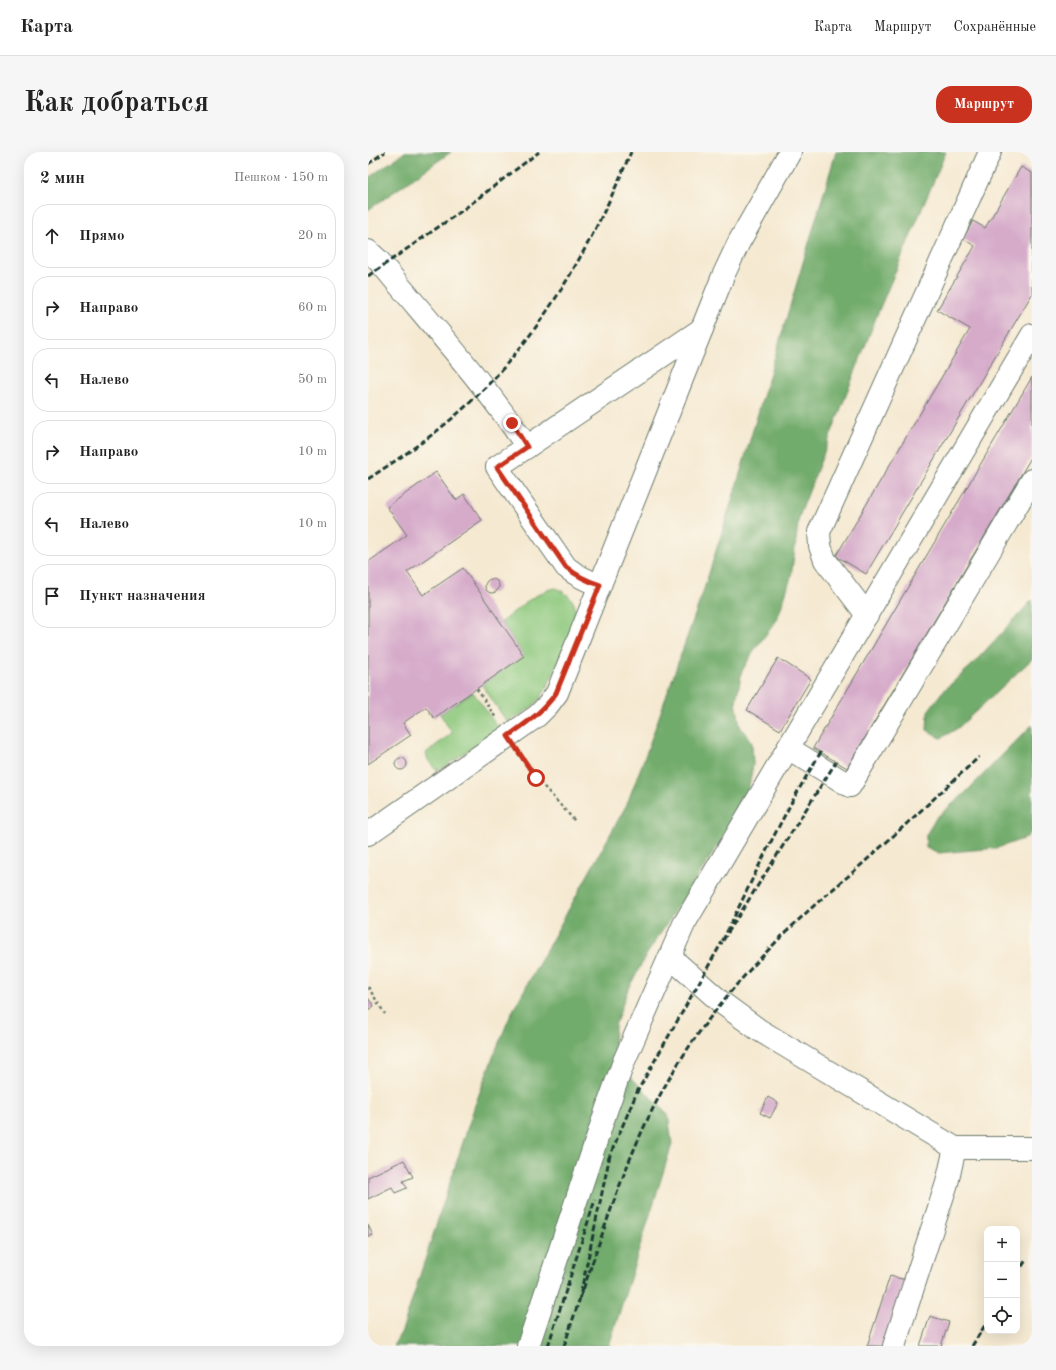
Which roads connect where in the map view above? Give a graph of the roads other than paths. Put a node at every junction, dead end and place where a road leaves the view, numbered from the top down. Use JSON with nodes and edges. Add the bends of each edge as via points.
{"nodes":[{"id":1,"x":790,"y":152,"type":"edge"},
{"id":2,"x":990,"y":152,"type":"edge"},
{"id":3,"x":368,"y":251,"type":"edge"},
{"id":4,"x":702,"y":329,"type":"junction"},
{"id":5,"x":1032,"y":335,"type":"edge"},
{"id":6,"x":527,"y":447,"type":"junction"},
{"id":7,"x":1032,"y":480,"type":"edge"},
{"id":8,"x":600,"y":585,"type":"junction"},
{"id":9,"x":867,"y":614,"type":"junction"},
{"id":10,"x":788,"y":748,"type":"junction"},
{"id":11,"x":368,"y":834,"type":"edge"},
{"id":12,"x":670,"y":957,"type":"junction"},
{"id":13,"x":956,"y":1148,"type":"junction"},
{"id":14,"x":1032,"y":1148,"type":"edge"},
{"id":15,"x":528,"y":1346,"type":"edge"},
{"id":16,"x":894,"y":1346,"type":"edge"}],
"edges":[{"from":1,"to":4,"type":"lane","via":[[739,242]]},
{"from":2,"to":9,"type":"lane","via":[[819,532],[825,560]]},
{"from":3,"to":6,"type":"lane","via":[[484,387]]},
{"from":4,"to":6,"type":"lane"},
{"from":4,"to":8,"type":"lane"},
{"from":5,"to":9,"type":"lane"},
{"from":6,"to":8,"type":"lane","via":[[497,467],[566,567],[575,575]]},
{"from":7,"to":10,"type":"lane","via":[[850,786]]},
{"from":8,"to":11,"type":"lane","via":[[556,693],[548,705]]},
{"from":9,"to":10,"type":"lane"},
{"from":10,"to":12,"type":"lane","via":[[687,918]]},
{"from":12,"to":13,"type":"lane","via":[[722,1003],[758,1030]]},
{"from":12,"to":15,"type":"lane","via":[[624,1061]]},
{"from":13,"to":14,"type":"lane"},
{"from":13,"to":16,"type":"lane"}]}
